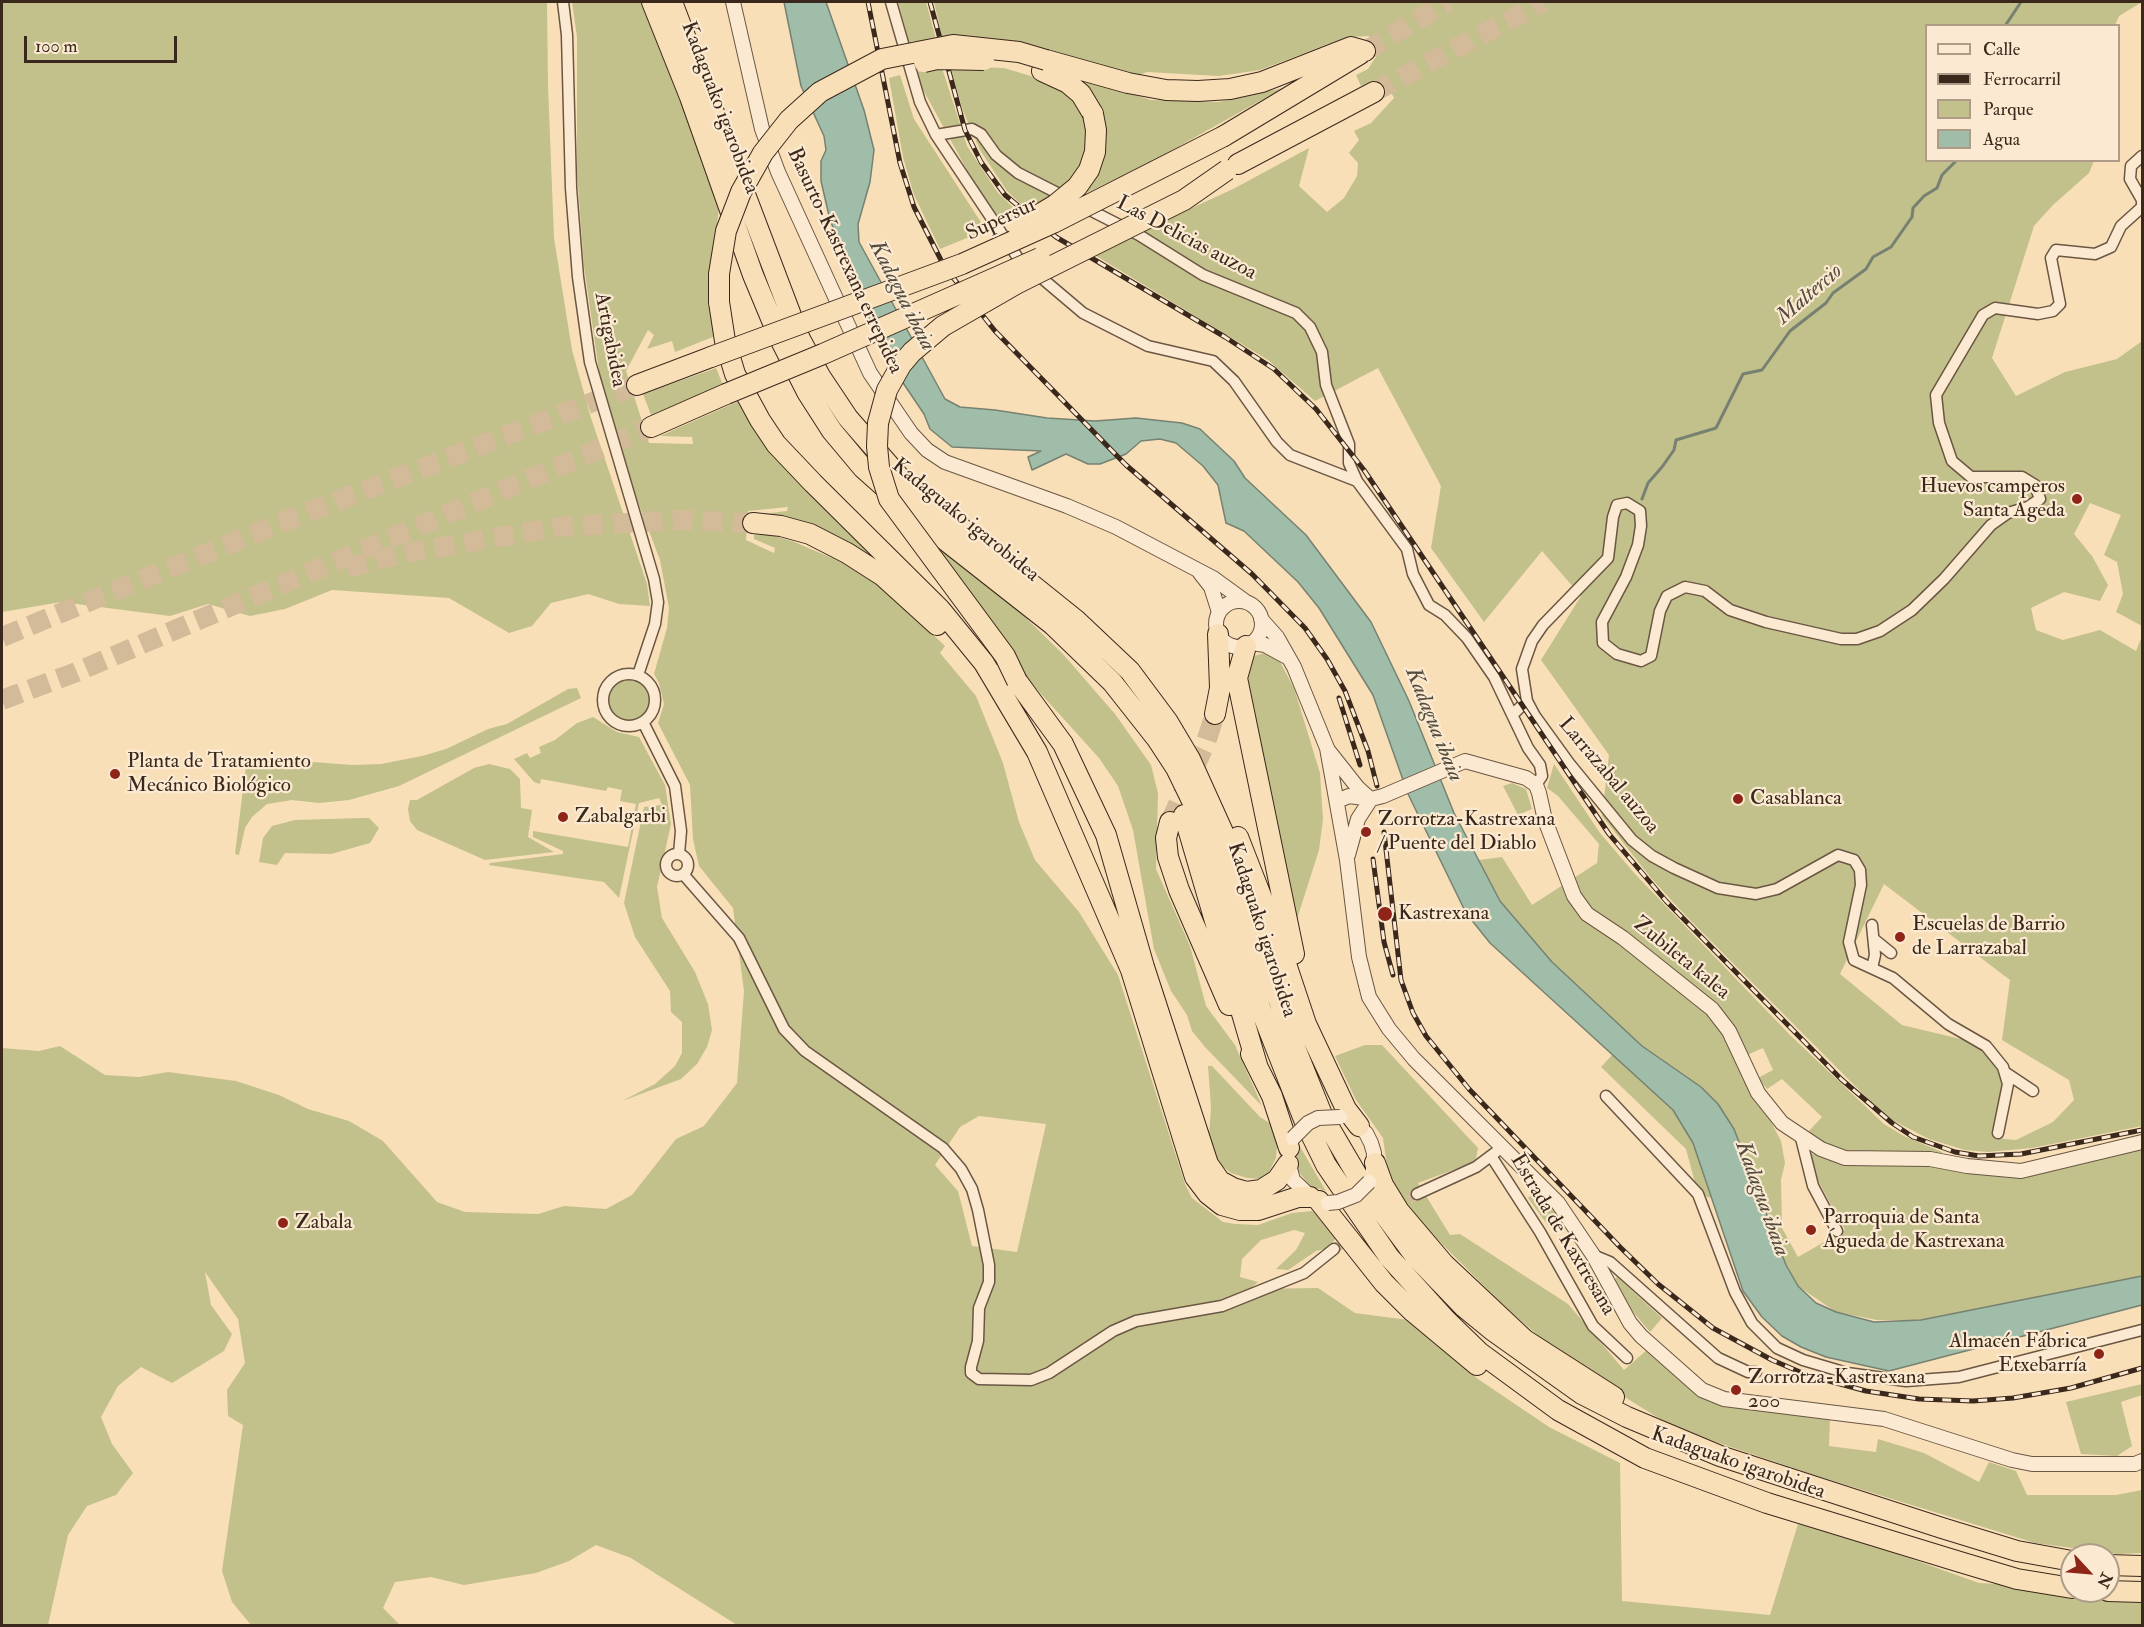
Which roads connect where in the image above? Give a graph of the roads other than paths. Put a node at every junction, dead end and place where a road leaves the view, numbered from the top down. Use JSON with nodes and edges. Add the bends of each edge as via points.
{"nodes":[{"id":1,"x":563,"y":2,"type":"edge"},
{"id":2,"x":652,"y":2,"type":"edge"},
{"id":3,"x":672,"y":2,"type":"edge"},
{"id":4,"x":733,"y":2,"type":"edge"},
{"id":5,"x":891,"y":2,"type":"edge"},
{"id":6,"x":1044,"y":65,"type":"junction"},
{"id":7,"x":1374,"y":92,"type":"tunnel mouth"},
{"id":8,"x":936,"y":135,"type":"junction"},
{"id":9,"x":2142,"y":156,"type":"edge"},
{"id":10,"x":1232,"y":167,"type":"junction"},
{"id":11,"x":892,"y":290,"type":"junction"},
{"id":12,"x":637,"y":386,"type":"tunnel mouth"},
{"id":13,"x":651,"y":427,"type":"tunnel mouth"},
{"id":14,"x":1357,"y":481,"type":"junction"},
{"id":15,"x":753,"y":523,"type":"tunnel mouth"},
{"id":16,"x":1194,"y":568,"type":"junction"},
{"id":17,"x":1246,"y":602,"type":"junction"},
{"id":18,"x":1219,"y":612,"type":"junction"},
{"id":19,"x":1261,"y":619,"type":"junction"},
{"id":20,"x":1218,"y":634,"type":"junction"},
{"id":21,"x":1249,"y":644,"type":"junction"},
{"id":22,"x":1288,"y":658,"type":"junction"},
{"id":23,"x":1130,"y":671,"type":"junction"},
{"id":24,"x":638,"y":675,"type":"junction"},
{"id":25,"x":1009,"y":685,"type":"junction"},
{"id":26,"x":1527,"y":701,"type":"junction"},
{"id":27,"x":1134,"y":710,"type":"junction"},
{"id":28,"x":1215,"y":714,"type":"tunnel mouth"},
{"id":29,"x":1512,"y":715,"type":"junction"},
{"id":30,"x":643,"y":722,"type":"junction"},
{"id":31,"x":1327,"y":748,"type":"junction"},
{"id":32,"x":1536,"y":785,"type":"junction"},
{"id":33,"x":1377,"y":798,"type":"junction"},
{"id":34,"x":1337,"y":801,"type":"junction"},
{"id":35,"x":1170,"y":822,"type":"tunnel mouth"},
{"id":36,"x":679,"y":854,"type":"junction"},
{"id":37,"x":1347,"y":860,"type":"junction"},
{"id":38,"x":683,"y":874,"type":"junction"},
{"id":39,"x":1872,"y":925,"type":"dead end"},
{"id":40,"x":1875,"y":940,"type":"junction"},
{"id":41,"x":1891,"y":953,"type":"dead end"},
{"id":42,"x":1872,"y":968,"type":"junction"},
{"id":43,"x":1257,"y":1065,"type":"junction"},
{"id":44,"x":1326,"y":1065,"type":"junction"},
{"id":45,"x":2006,"y":1073,"type":"junction"},
{"id":46,"x":2033,"y":1091,"type":"dead end"},
{"id":47,"x":1606,"y":1096,"type":"dead end"},
{"id":48,"x":1359,"y":1126,"type":"junction"},
{"id":49,"x":1998,"y":1134,"type":"dead end"},
{"id":50,"x":1801,"y":1137,"type":"junction"},
{"id":51,"x":2142,"y":1142,"type":"edge"},
{"id":52,"x":1290,"y":1150,"type":"junction"},
{"id":53,"x":1501,"y":1152,"type":"junction"},
{"id":54,"x":1372,"y":1172,"type":"junction"},
{"id":55,"x":1417,"y":1194,"type":"tunnel mouth"},
{"id":56,"x":1319,"y":1200,"type":"junction"},
{"id":57,"x":1837,"y":1231,"type":"dead end"},
{"id":58,"x":1334,"y":1249,"type":"tunnel mouth"},
{"id":59,"x":1593,"y":1255,"type":"junction"},
{"id":60,"x":2142,"y":1330,"type":"edge"},
{"id":61,"x":1627,"y":1358,"type":"dead end"},
{"id":62,"x":1756,"y":1372,"type":"dead end"},
{"id":63,"x":1659,"y":1431,"type":"junction"},
{"id":64,"x":1619,"y":1445,"type":"junction"},
{"id":65,"x":2142,"y":1461,"type":"edge"},
{"id":66,"x":2060,"y":1559,"type":"edge"},
{"id":67,"x":2120,"y":1565,"type":"edge"},
{"id":68,"x":2142,"y":1566,"type":"edge"},
{"id":69,"x":2060,"y":1586,"type":"edge"},
{"id":70,"x":2120,"y":1591,"type":"edge"},
{"id":71,"x":2142,"y":1592,"type":"edge"}],
"edges":[{"from":1,"to":24,"type":"street","name":"Artigabidea","via":[[571,188],[590,362],[658,602]]},
{"from":2,"to":27,"type":"highway","name":"Kadaguako igarobidea","via":[[778,335],[832,431],[863,468],[899,501],[1053,625],[1112,682]]},
{"from":3,"to":23,"type":"highway","name":"Kadaguako igarobidea","via":[[800,339],[842,411],[903,482],[1076,620]]},
{"from":4,"to":16,"type":"street","name":"Basurto-Kastrexana errepidea","via":[[762,129],[778,172],[870,373],[911,433],[945,462],[1116,527]]},
{"from":5,"to":8,"type":"street","via":[[920,102]]},
{"from":6,"to":11,"type":"highway","bridge":true,"via":[[1081,94],[1093,114],[1095,152],[1089,170],[1077,187],[1055,205],[1020,226],[931,265]]},
{"from":6,"to":11,"type":"highway","name":"Supersur","bridge":true,"via":[[1166,90],[1198,91],[1262,82],[1352,47],[1365,51],[1224,136],[1053,223]]},
{"from":6,"to":25,"type":"highway","bridge":true,"via":[[937,59],[864,80],[817,110],[777,153],[753,192],[736,244],[725,301],[755,394],[787,441],[817,479],[933,586],[993,657]]},
{"from":7,"to":10,"type":"highway"},
{"from":8,"to":14,"type":"street","via":[[1018,258],[1083,313],[1148,346],[1213,361],[1234,381],[1290,455]]},
{"from":8,"to":14,"type":"street","name":"Las Delicias auzoa","via":[[972,129],[1018,173],[1140,235],[1203,275],[1296,313],[1310,327],[1322,352],[1326,385],[1349,444],[1349,463]]},
{"from":9,"to":26,"type":"street","via":[[2131,166],[2130,179],[2142,207],[2121,226],[2111,247],[2095,254],[2056,250],[2051,258],[2060,304],[2052,311],[2038,314],[1995,308],[1983,315],[1936,395],[1939,423],[1952,461],[1971,477],[2022,477],[2034,485],[2040,500],[1991,525],[1912,610],[1880,631],[1857,639],[1841,639],[1757,619],[1730,610],[1705,591],[1685,587],[1667,596],[1651,656],[1641,660],[1617,654],[1603,643],[1602,622],[1626,577],[1641,526],[1640,511],[1627,502],[1617,505],[1612,546],[1603,566],[1571,595],[1532,641],[1522,669]]},
{"from":10,"to":13,"type":"highway","bridge":true,"via":[[939,303]]},
{"from":10,"to":25,"type":"highway","bridge":true,"via":[[1184,200],[1016,284],[943,326],[912,352],[887,390],[878,423],[877,446],[889,499],[1005,656]]},
{"from":11,"to":12,"type":"highway","name":"Supersur","bridge":true},
{"from":14,"to":29,"type":"street","name":"Las Delicias auzoa","via":[[1407,549],[1425,599],[1467,638],[1494,677]]},
{"from":15,"to":25,"type":"highway","via":[[810,534],[848,553],[883,576],[932,619],[976,670]]},
{"from":16,"to":17,"type":"street","name":"Basurto-Kastrexana errepidea"},
{"from":16,"to":18,"type":"street","name":"Basurto-Kastrexana errepidea","via":[[1211,587]]},
{"from":17,"to":18,"type":"street","via":[[1231,602]]},
{"from":17,"to":19,"type":"street"},
{"from":18,"to":20,"type":"street"},
{"from":19,"to":21,"type":"street","via":[[1260,632]]},
{"from":19,"to":22,"type":"street"},
{"from":20,"to":21,"type":"street","via":[[1233,646]]},
{"from":20,"to":28,"type":"highway","via":[[1221,688]]},
{"from":21,"to":22,"type":"street","via":[[1278,650]]},
{"from":21,"to":44,"type":"highway","via":[[1237,678],[1298,975],[1325,1048]]},
{"from":22,"to":31,"type":"street","via":[[1315,712]]},
{"from":23,"to":44,"type":"highway","via":[[1154,688],[1200,757],[1245,854],[1306,1024]]},
{"from":23,"to":63,"type":"highway","name":"Kadaguako igarobidea","via":[[1168,722],[1209,796],[1294,1045],[1323,1117],[1373,1201],[1432,1275],[1492,1330],[1582,1394]]},
{"from":24,"to":30,"type":"street","via":[[654,693],[653,709]]},
{"from":24,"to":30,"type":"street","via":[[620,675],[613,680],[604,692],[603,704],[618,724]]},
{"from":25,"to":52,"type":"highway","via":[[1063,744],[1106,835],[1143,967],[1208,1164],[1220,1181],[1233,1188],[1261,1190],[1277,1180]]},
{"from":25,"to":56,"type":"highway","via":[[1131,970],[1195,1177],[1208,1194],[1240,1210],[1258,1210],[1298,1197]]},
{"from":26,"to":29,"type":"street"},
{"from":26,"to":42,"type":"street","name":"Larrazabal auzoa","via":[[1569,763],[1632,840],[1674,868],[1718,888],[1756,894],[1777,889],[1838,855],[1854,860],[1860,870],[1861,885],[1849,942],[1854,960]]},
{"from":27,"to":43,"type":"highway","via":[[1185,818]]},
{"from":27,"to":64,"type":"highway","name":"Kadaguako igarobidea","via":[[1176,768],[1193,803],[1280,1061],[1326,1165],[1389,1257],[1479,1352],[1534,1394]]},
{"from":29,"to":32,"type":"street","name":"Las Delicias auzoa","via":[[1540,765],[1542,776]]},
{"from":30,"to":36,"type":"street","via":[[675,786],[681,831]]},
{"from":31,"to":33,"type":"street","via":[[1358,788]]},
{"from":31,"to":34,"type":"street"},
{"from":32,"to":33,"type":"street","via":[[1526,778],[1465,761]]},
{"from":32,"to":50,"type":"street","name":"Zubileta kalea","via":[[1574,896],[1587,914],[1623,938],[1723,1020],[1758,1093],[1782,1123]]},
{"from":33,"to":34,"type":"street","via":[[1349,796]]},
{"from":33,"to":37,"type":"street","via":[[1358,819]]},
{"from":34,"to":37,"type":"street"},
{"from":35,"to":43,"type":"highway","via":[[1166,838],[1168,857],[1179,890]]},
{"from":36,"to":38,"type":"street","via":[[688,864]]},
{"from":36,"to":38,"type":"street","via":[[669,857],[666,867],[672,875]]},
{"from":37,"to":53,"type":"street","via":[[1359,957],[1373,1005],[1414,1059]]},
{"from":38,"to":58,"type":"street","via":[[739,938],[784,1029],[805,1051],[943,1148],[961,1169],[978,1210],[988,1264],[989,1282],[979,1308],[978,1341],[971,1373],[979,1379],[1031,1380],[1136,1321],[1222,1306],[1304,1273]]},
{"from":39,"to":40,"type":"street"},
{"from":40,"to":41,"type":"street"},
{"from":40,"to":42,"type":"street"},
{"from":42,"to":45,"type":"street","name":"Larrazabal auzoa","via":[[1911,991],[1948,1024],[1986,1046]]},
{"from":43,"to":52,"type":"highway"},
{"from":44,"to":48,"type":"highway","via":[[1346,1109]]},
{"from":45,"to":46,"type":"street","name":"Larrazabal auzoa"},
{"from":45,"to":49,"type":"street","via":[[2008,1084]]},
{"from":47,"to":60,"type":"street","via":[[1698,1194],[1735,1292],[1752,1323],[1777,1348],[1803,1360],[1847,1373],[1906,1381],[1959,1377]]},
{"from":48,"to":52,"type":"street","bridge":true,"via":[[1340,1117],[1318,1118],[1300,1130]]},
{"from":48,"to":54,"type":"street","via":[[1371,1143]]},
{"from":50,"to":51,"type":"street","name":"Zubileta kalea","via":[[1845,1158],[1930,1159],[2021,1171]]},
{"from":50,"to":57,"type":"street","via":[[1813,1186]]},
{"from":52,"to":56,"type":"street","via":[[1298,1187]]},
{"from":53,"to":55,"type":"street"},
{"from":53,"to":59,"type":"street","via":[[1558,1203]]},
{"from":53,"to":61,"type":"street","name":"Estrada de Kaxtresana","via":[[1593,1326]]},
{"from":54,"to":56,"type":"street","bridge":true,"via":[[1356,1195],[1338,1202]]},
{"from":54,"to":63,"type":"highway","via":[[1444,1264],[1525,1340],[1639,1413]]},
{"from":56,"to":64,"type":"highway","via":[[1384,1283],[1460,1352],[1551,1418],[1586,1437]]},
{"from":59,"to":62,"type":"street","name":"Estrada de Kaxtresana","via":[[1610,1262],[1718,1358]]},
{"from":59,"to":65,"type":"street","via":[[1641,1336],[1688,1379],[1714,1396],[1884,1419],[2032,1464]]},
{"from":63,"to":66,"type":"highway","name":"Kadaguako igarobidea","via":[[1720,1456],[1942,1528],[2017,1551]]},
{"from":64,"to":69,"type":"highway","name":"Kadaguako igarobidea","via":[[1678,1472],[1767,1503],[2017,1578]]},
{"from":67,"to":68,"type":"highway"},
{"from":70,"to":71,"type":"highway"}]}
